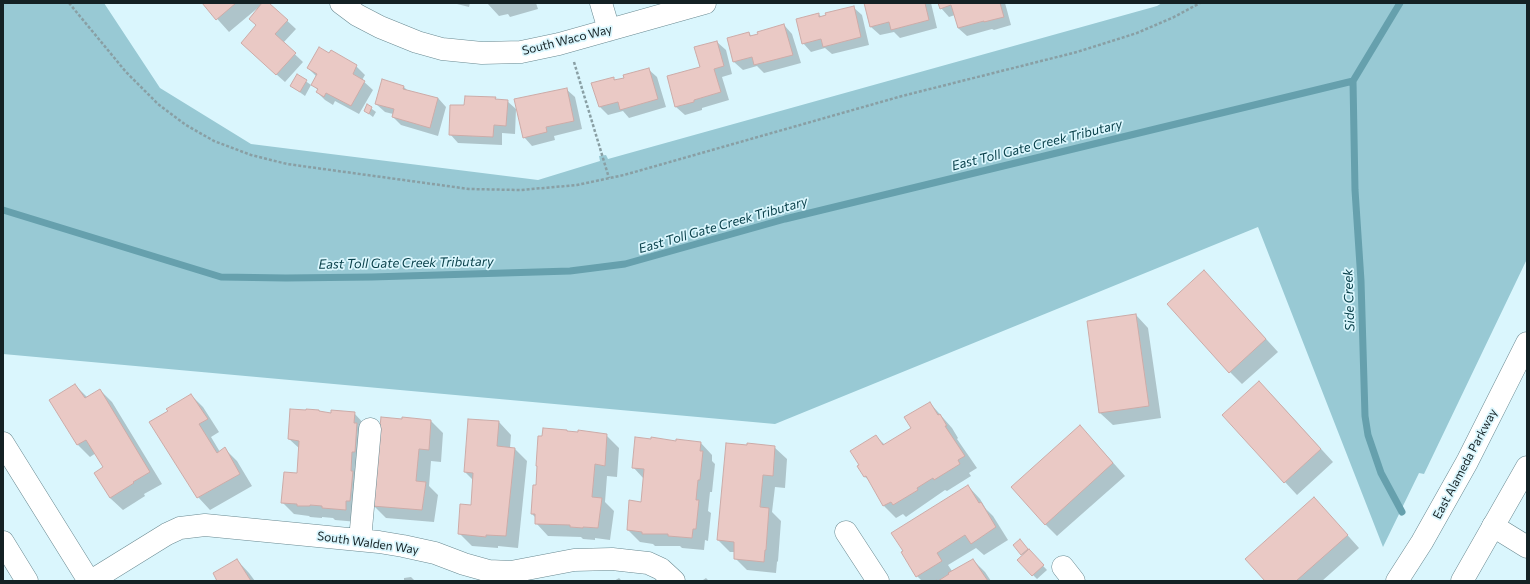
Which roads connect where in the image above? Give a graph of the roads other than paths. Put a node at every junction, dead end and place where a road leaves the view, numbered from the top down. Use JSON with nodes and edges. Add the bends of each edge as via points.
{"nodes":[{"id":1,"x":341,"y":3,"type":"edge"},
{"id":2,"x":601,"y":3,"type":"edge"},
{"id":3,"x":705,"y":3,"type":"edge"},
{"id":4,"x":609,"y":30,"type":"junction"},
{"id":5,"x":1527,"y":343,"type":"edge"},
{"id":6,"x":370,"y":429,"type":"dead end"},
{"id":7,"x":5,"y":451,"type":"edge"},
{"id":8,"x":1527,"y":467,"type":"edge"},
{"id":9,"x":1493,"y":526,"type":"junction"},
{"id":10,"x":846,"y":532,"type":"dead end"},
{"id":11,"x":360,"y":540,"type":"junction"},
{"id":12,"x":3,"y":542,"type":"edge"},
{"id":13,"x":1527,"y":547,"type":"edge"},
{"id":14,"x":27,"y":581,"type":"edge"},
{"id":15,"x":90,"y":581,"type":"edge"},
{"id":16,"x":674,"y":581,"type":"edge"},
{"id":17,"x":878,"y":581,"type":"edge"},
{"id":18,"x":1398,"y":581,"type":"edge"},
{"id":19,"x":1462,"y":581,"type":"edge"}],
"edges":[{"from":1,"to":4,"type":"main road","name":"South Waco Way","via":[[380,27],[442,49],[521,52]]},
{"from":2,"to":4,"type":"main road"},
{"from":3,"to":4,"type":"main road","name":"South Waco Way"},
{"from":5,"to":18,"type":"main road","name":"East Alameda Parkway","via":[[1467,462]]},
{"from":6,"to":11,"type":"main road"},
{"from":7,"to":15,"type":"main road"},
{"from":8,"to":9,"type":"main road"},
{"from":9,"to":13,"type":"main road"},
{"from":9,"to":19,"type":"main road"},
{"from":10,"to":17,"type":"main road"},
{"from":11,"to":15,"type":"main road","name":"South Walden Way","via":[[205,525],[192,526],[167,534]]},
{"from":11,"to":16,"type":"main road","name":"South Walden Way","via":[[435,553],[489,571],[512,572],[574,560],[612,559],[648,563],[661,569]]},
{"from":12,"to":14,"type":"main road"}]}
